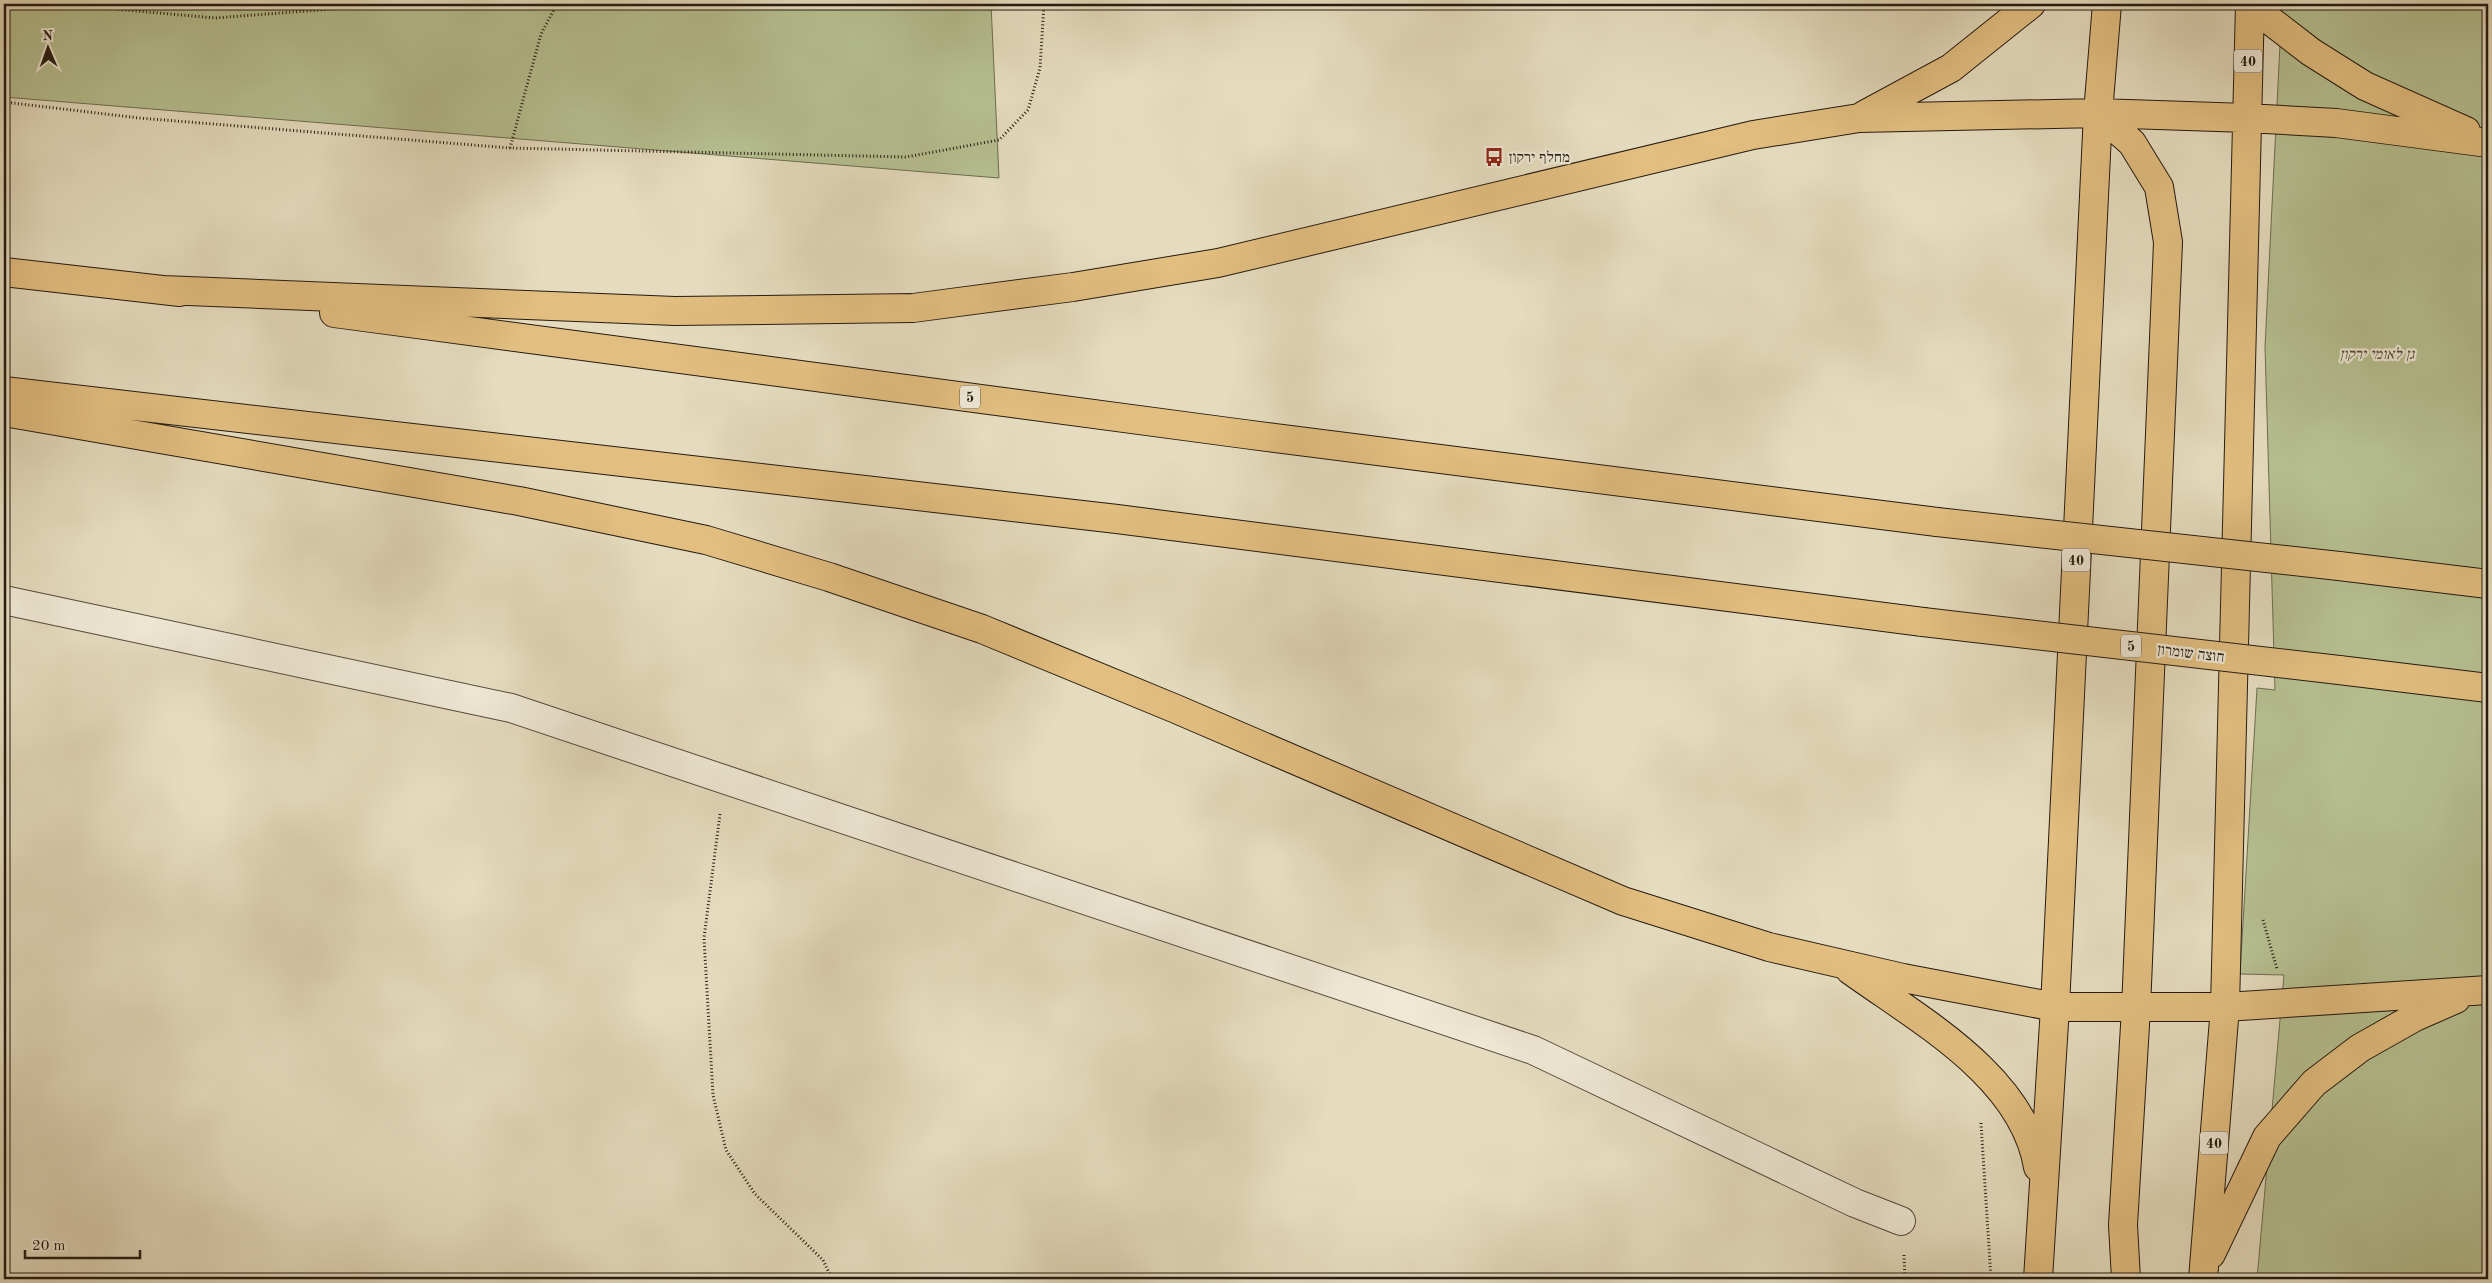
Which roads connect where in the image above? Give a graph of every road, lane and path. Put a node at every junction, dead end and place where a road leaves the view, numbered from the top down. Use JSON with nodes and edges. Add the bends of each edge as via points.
{"nodes":[{"id":1,"x":59,"y":4,"type":"edge"},
{"id":2,"x":398,"y":4,"type":"edge"},
{"id":3,"x":557,"y":4,"type":"edge"},
{"id":4,"x":1044,"y":4,"type":"edge"},
{"id":5,"x":2031,"y":4,"type":"edge"},
{"id":6,"x":2107,"y":4,"type":"edge"},
{"id":7,"x":2250,"y":4,"type":"edge"},
{"id":8,"x":4,"y":102,"type":"edge"},
{"id":9,"x":2098,"y":113,"type":"junction"},
{"id":10,"x":1859,"y":118,"type":"junction"},
{"id":11,"x":2247,"y":118,"type":"junction"},
{"id":12,"x":2488,"y":142,"type":"edge"},
{"id":13,"x":510,"y":148,"type":"junction"},
{"id":14,"x":4,"y":272,"type":"edge"},
{"id":15,"x":164,"y":290,"type":"junction"},
{"id":16,"x":4,"y":391,"type":"edge"},
{"id":17,"x":4,"y":412,"type":"edge"},
{"id":18,"x":2488,"y":584,"type":"edge"},
{"id":19,"x":4,"y":600,"type":"edge"},
{"id":20,"x":2488,"y":688,"type":"edge"},
{"id":21,"x":724,"y":778,"type":"junction"},
{"id":22,"x":1841,"y":963,"type":"junction"},
{"id":23,"x":2482,"y":991,"type":"edge"},
{"id":24,"x":2055,"y":1007,"type":"junction"},
{"id":25,"x":2225,"y":1007,"type":"junction"},
{"id":26,"x":2136,"y":1009,"type":"junction"},
{"id":27,"x":1981,"y":1122,"type":"dead end"},
{"id":28,"x":2043,"y":1198,"type":"junction"},
{"id":29,"x":1901,"y":1222,"type":"dead end"},
{"id":30,"x":2203,"y":1275,"type":"edge"},
{"id":31,"x":832,"y":1279,"type":"edge"},
{"id":32,"x":1991,"y":1279,"type":"edge"},
{"id":33,"x":2038,"y":1279,"type":"edge"},
{"id":34,"x":2126,"y":1279,"type":"edge"}],
"edges":[{"from":1,"to":2,"type":"path","via":[[215,18]]},
{"from":3,"to":13,"type":"path","via":[[541,34]]},
{"from":4,"to":13,"type":"path","via":[[1040,68],[1028,110],[999,140],[906,157]]},
{"from":5,"to":10,"type":"highway","via":[[1951,68]]},
{"from":6,"to":9,"type":"highway","number":"40"},
{"from":7,"to":11,"type":"highway","number":"40"},
{"from":7,"to":12,"type":"highway","via":[[2311,52],[2365,86]]},
{"from":8,"to":13,"type":"path","via":[[139,118]]},
{"from":9,"to":10,"type":"highway"},
{"from":9,"to":11,"type":"highway"},
{"from":9,"to":24,"type":"highway","number":"40"},
{"from":9,"to":26,"type":"highway","via":[[2132,143],[2160,187],[2168,242]]},
{"from":10,"to":15,"type":"highway","via":[[1752,135],[1218,263],[1066,288],[913,308],[675,311]]},
{"from":11,"to":12,"type":"highway","via":[[2336,123]]},
{"from":11,"to":25,"type":"highway","number":"40"},
{"from":14,"to":15,"type":"highway","number":"5"},
{"from":15,"to":18,"type":"highway","number":"5","bridge":true,"via":[[1235,433],[1937,522]]},
{"from":16,"to":20,"type":"highway","name":"חוצה שומרון","number":"5","bridge":true,"via":[[1098,517],[1924,622]]},
{"from":17,"to":22,"type":"highway","via":[[519,501],[706,540],[829,577],[982,629],[1623,900],[1769,948]]},
{"from":19,"to":21,"type":"street","via":[[511,708]]},
{"from":21,"to":29,"type":"street","via":[[1533,1050]]},
{"from":21,"to":31,"type":"path","via":[[704,938],[713,1095],[726,1150],[755,1194],[823,1260]]},
{"from":22,"to":24,"type":"highway"},
{"from":22,"to":28,"type":"highway","via":[[1977,1064],[2003,1093],[2023,1121],[2036,1152]]},
{"from":23,"to":25,"type":"highway"},
{"from":23,"to":30,"type":"highway","via":[[2415,1017],[2360,1048],[2314,1083],[2267,1137]]},
{"from":24,"to":26,"type":"highway"},
{"from":24,"to":28,"type":"highway","number":"40"},
{"from":25,"to":26,"type":"highway"},
{"from":25,"to":30,"type":"highway","number":"40"},
{"from":26,"to":34,"type":"highway","via":[[2123,1224]]},
{"from":27,"to":32,"type":"path"},
{"from":28,"to":33,"type":"highway","number":"40"}]}
